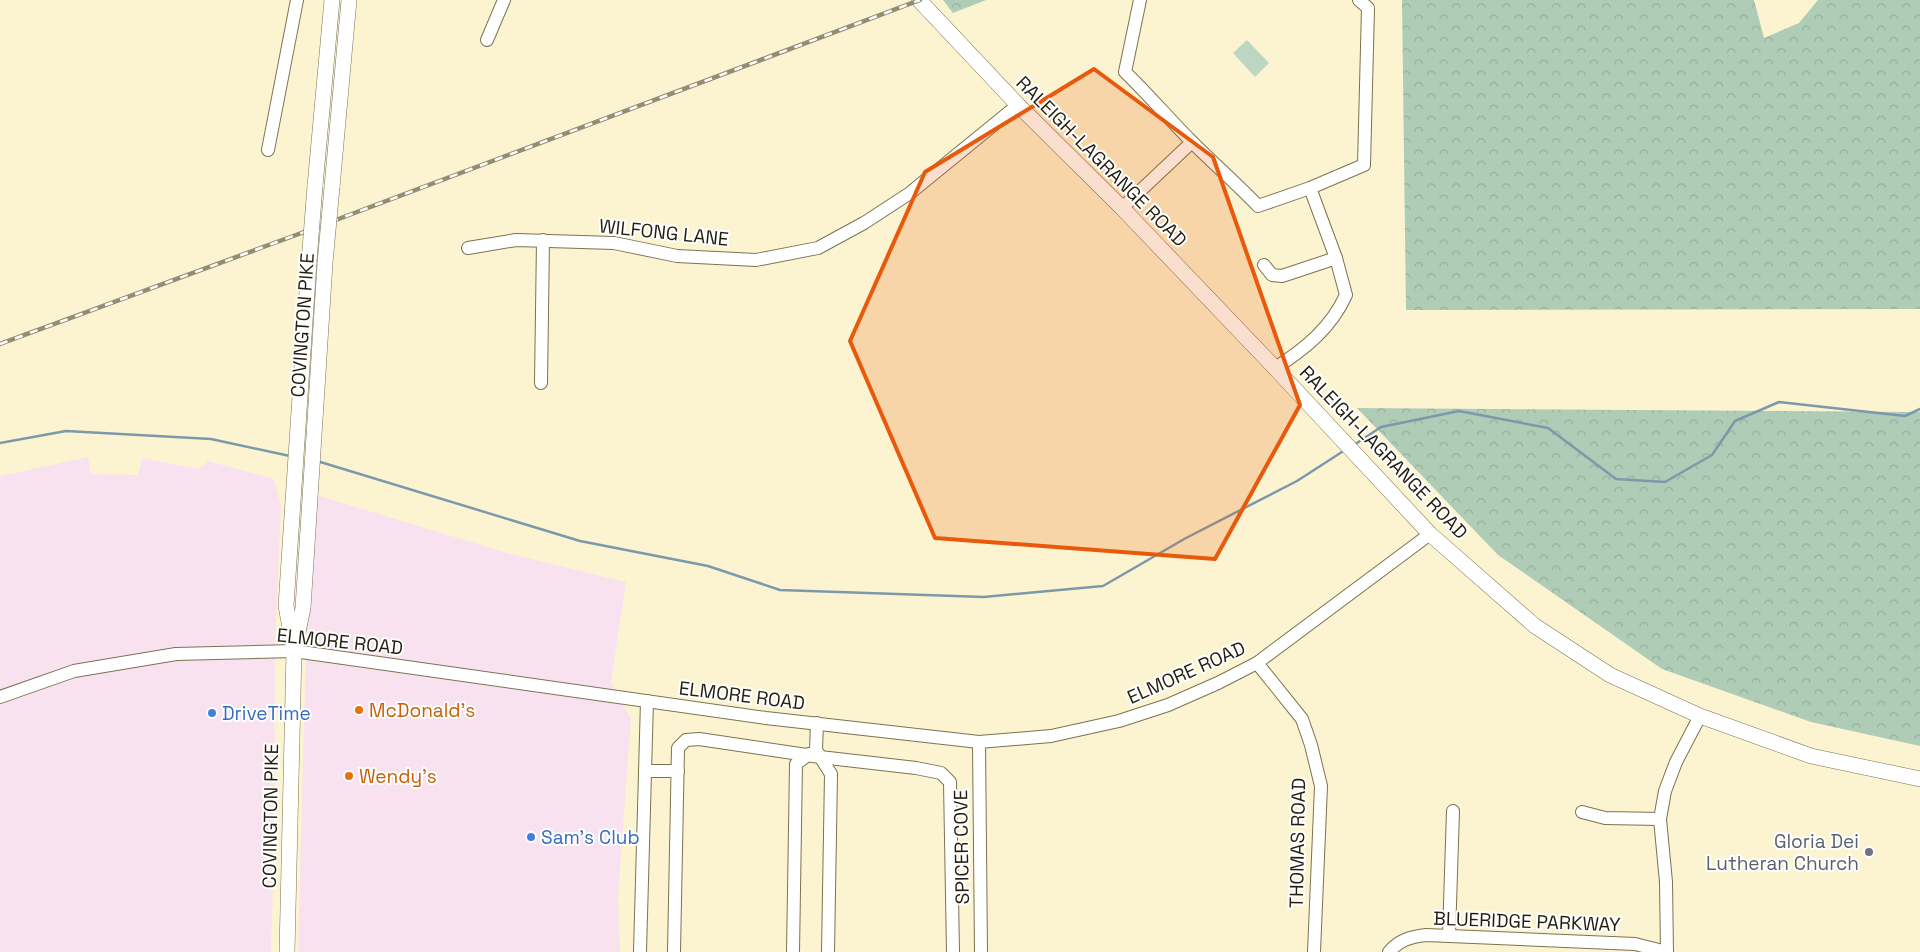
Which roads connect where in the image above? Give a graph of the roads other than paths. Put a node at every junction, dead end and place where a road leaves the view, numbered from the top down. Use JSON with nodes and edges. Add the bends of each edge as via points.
{"nodes":[{"id":1,"x":297,"y":0,"type":"edge"},
{"id":2,"x":332,"y":0,"type":"edge"},
{"id":3,"x":349,"y":0,"type":"edge"},
{"id":4,"x":504,"y":0,"type":"edge"},
{"id":5,"x":919,"y":0,"type":"edge"},
{"id":6,"x":1140,"y":0,"type":"edge"},
{"id":7,"x":1359,"y":0,"type":"edge"},
{"id":8,"x":487,"y":40,"type":"dead end"},
{"id":9,"x":1018,"y":105,"type":"junction"},
{"id":10,"x":1192,"y":142,"type":"junction"},
{"id":11,"x":268,"y":150,"type":"dead end"},
{"id":12,"x":1310,"y":188,"type":"junction"},
{"id":13,"x":1122,"y":208,"type":"junction"},
{"id":14,"x":543,"y":240,"type":"junction"},
{"id":15,"x":468,"y":248,"type":"dead end"},
{"id":16,"x":1336,"y":258,"type":"junction"},
{"id":17,"x":1264,"y":265,"type":"dead end"},
{"id":18,"x":1275,"y":368,"type":"junction"},
{"id":19,"x":541,"y":383,"type":"dead end"},
{"id":20,"x":1430,"y":534,"type":"junction"},
{"id":21,"x":294,"y":651,"type":"junction"},
{"id":22,"x":1257,"y":663,"type":"junction"},
{"id":23,"x":0,"y":697,"type":"edge"},
{"id":24,"x":647,"y":701,"type":"junction"},
{"id":25,"x":1700,"y":716,"type":"junction"},
{"id":26,"x":817,"y":723,"type":"junction"},
{"id":27,"x":979,"y":742,"type":"junction"},
{"id":28,"x":814,"y":754,"type":"junction"},
{"id":29,"x":645,"y":771,"type":"junction"},
{"id":30,"x":678,"y":771,"type":"junction"},
{"id":31,"x":1920,"y":779,"type":"edge"},
{"id":32,"x":1453,"y":811,"type":"dead end"},
{"id":33,"x":1582,"y":812,"type":"dead end"},
{"id":34,"x":1660,"y":819,"type":"junction"},
{"id":35,"x":1448,"y":935,"type":"junction"},
{"id":36,"x":287,"y":952,"type":"edge"},
{"id":37,"x":640,"y":952,"type":"edge"},
{"id":38,"x":674,"y":952,"type":"edge"},
{"id":39,"x":793,"y":952,"type":"edge"},
{"id":40,"x":828,"y":952,"type":"edge"},
{"id":41,"x":953,"y":952,"type":"edge"},
{"id":42,"x":981,"y":952,"type":"edge"},
{"id":43,"x":1314,"y":952,"type":"edge"},
{"id":44,"x":1389,"y":952,"type":"edge"},
{"id":45,"x":1667,"y":952,"type":"edge"}],
"edges":[{"from":1,"to":11,"type":"street"},
{"from":2,"to":21,"type":"main road","name":"COVINGTON PIKE","bridge":true,"via":[[315,186],[286,606]]},
{"from":3,"to":21,"type":"main road","name":"COVINGTON PIKE","bridge":true,"via":[[325,263],[303,608]]},
{"from":4,"to":8,"type":"street"},
{"from":5,"to":9,"type":"main road","name":"RALEIGH-LAGRANGE ROAD"},
{"from":6,"to":10,"type":"street","via":[[1125,72]]},
{"from":7,"to":12,"type":"street","via":[[1368,8],[1364,165]]},
{"from":9,"to":13,"type":"main road","name":"RALEIGH-LAGRANGE ROAD"},
{"from":9,"to":14,"type":"street","name":"WILFONG LANE","via":[[910,193],[818,248],[756,260],[677,256],[614,243]]},
{"from":10,"to":12,"type":"street","via":[[1258,206]]},
{"from":10,"to":13,"type":"street"},
{"from":12,"to":16,"type":"street"},
{"from":13,"to":18,"type":"main road","name":"RALEIGH-LAGRANGE ROAD"},
{"from":14,"to":15,"type":"street","name":"WILFONG LANE","via":[[516,240]]},
{"from":14,"to":19,"type":"street"},
{"from":16,"to":17,"type":"street","via":[[1282,276],[1272,275]]},
{"from":16,"to":18,"type":"street","via":[[1346,295],[1341,307],[1327,327],[1306,347]]},
{"from":18,"to":20,"type":"main road","name":"RALEIGH-LAGRANGE ROAD"},
{"from":20,"to":22,"type":"street","name":"ELMORE ROAD"},
{"from":20,"to":25,"type":"main road","name":"RALEIGH-LAGRANGE ROAD","via":[[1535,626],[1610,675]]},
{"from":21,"to":23,"type":"street","name":"ELMORE ROAD","via":[[176,654],[74,671]]},
{"from":21,"to":24,"type":"street","name":"ELMORE ROAD"},
{"from":21,"to":36,"type":"main road","name":"COVINGTON PIKE"},
{"from":22,"to":27,"type":"street","name":"ELMORE ROAD","via":[[1168,705],[1119,721],[1052,736]]},
{"from":22,"to":43,"type":"street","name":"THOMAS ROAD","via":[[1302,719],[1321,786]]},
{"from":24,"to":26,"type":"street","name":"ELMORE ROAD"},
{"from":24,"to":29,"type":"street"},
{"from":25,"to":31,"type":"main road","name":"RALEIGH-LAGRANGE ROAD","via":[[1811,756]]},
{"from":25,"to":34,"type":"street","via":[[1676,762],[1665,791]]},
{"from":26,"to":27,"type":"street","name":"ELMORE ROAD"},
{"from":26,"to":28,"type":"street"},
{"from":27,"to":42,"type":"street","name":"SPICER COVE"},
{"from":28,"to":30,"type":"street","via":[[686,740],[678,748]]},
{"from":28,"to":39,"type":"street","via":[[796,764]]},
{"from":28,"to":40,"type":"street","via":[[830,774]]},
{"from":28,"to":41,"type":"street","via":[[942,772],[950,782]]},
{"from":29,"to":30,"type":"street"},
{"from":29,"to":37,"type":"street"},
{"from":30,"to":38,"type":"street"},
{"from":32,"to":35,"type":"street"},
{"from":33,"to":34,"type":"street","via":[[1606,818]]},
{"from":34,"to":45,"type":"street","via":[[1666,882]]},
{"from":35,"to":44,"type":"street","name":"BLUERIDGE PARKWAY","via":[[1410,937]]},
{"from":35,"to":45,"type":"street","name":"BLUERIDGE PARKWAY","via":[[1634,944]]}]}
